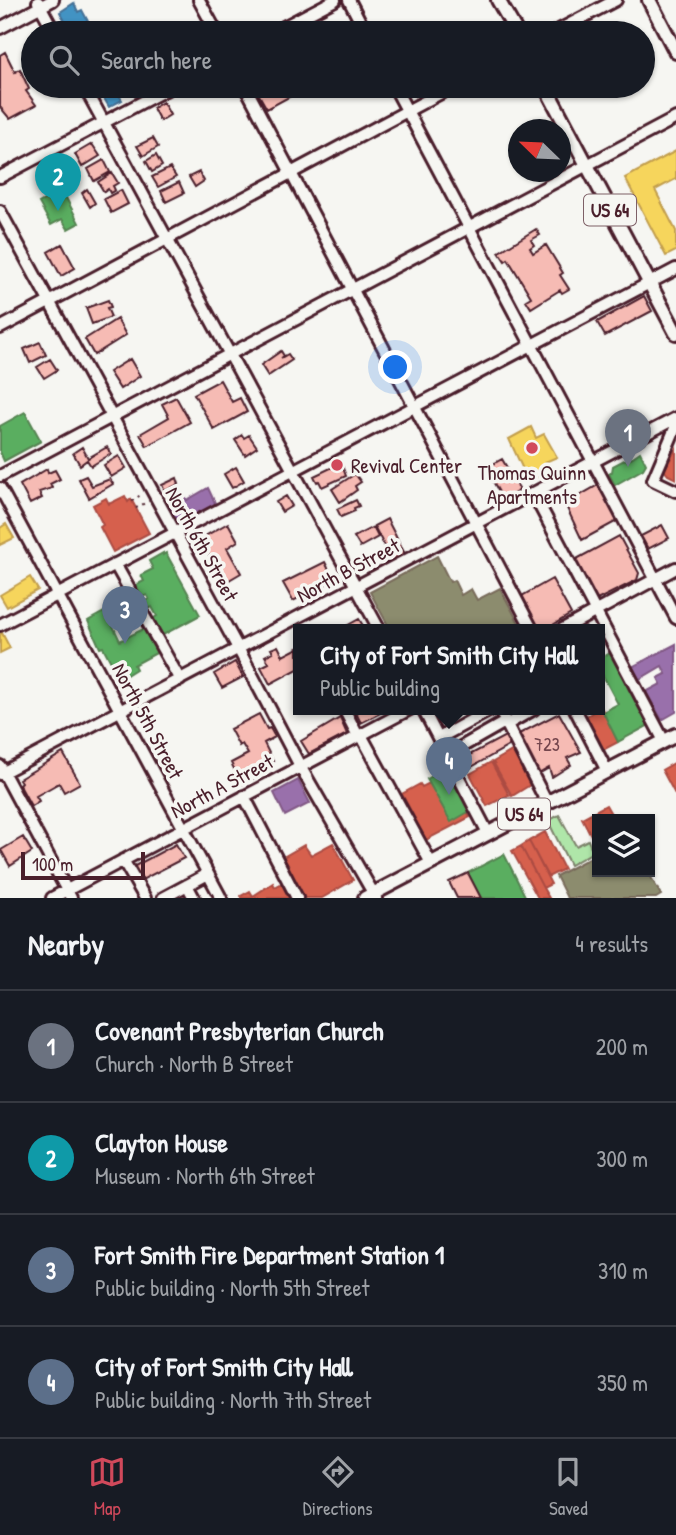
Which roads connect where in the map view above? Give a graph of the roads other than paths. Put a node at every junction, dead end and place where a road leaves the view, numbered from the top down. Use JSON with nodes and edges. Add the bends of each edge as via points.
{"nodes":[{"id":1,"x":53,"y":0,"type":"edge"},
{"id":2,"x":199,"y":0,"type":"edge"},
{"id":3,"x":335,"y":0,"type":"edge"},
{"id":4,"x":349,"y":0,"type":"edge"},
{"id":5,"x":499,"y":0,"type":"edge"},
{"id":6,"x":616,"y":0,"type":"edge"},
{"id":7,"x":649,"y":0,"type":"edge"},
{"id":8,"x":39,"y":3,"type":"edge"},
{"id":9,"x":49,"y":21,"type":"edge"},
{"id":10,"x":210,"y":21,"type":"edge"},
{"id":11,"x":295,"y":21,"type":"edge"},
{"id":12,"x":360,"y":21,"type":"edge"},
{"id":13,"x":510,"y":21,"type":"edge"},
{"id":14,"x":576,"y":21,"type":"edge"},
{"id":15,"x":0,"y":28,"type":"edge"},
{"id":16,"x":676,"y":52,"type":"edge"},
{"id":17,"x":91,"y":98,"type":"edge"},
{"id":18,"x":150,"y":98,"type":"edge"},
{"id":19,"x":251,"y":98,"type":"edge"},
{"id":20,"x":400,"y":98,"type":"edge"},
{"id":21,"x":430,"y":98,"type":"edge"},
{"id":22,"x":551,"y":98,"type":"edge"},
{"id":23,"x":407,"y":110,"type":"junction"},
{"id":24,"x":676,"y":118,"type":"edge"},
{"id":25,"x":104,"y":122,"type":"junction"},
{"id":26,"x":587,"y":165,"type":"junction"},
{"id":27,"x":290,"y":172,"type":"junction"},
{"id":28,"x":0,"y":177,"type":"edge"},
{"id":29,"x":0,"y":211,"type":"edge"},
{"id":30,"x":470,"y":228,"type":"junction"},
{"id":31,"x":167,"y":238,"type":"junction"},
{"id":32,"x":676,"y":269,"type":"edge"},
{"id":33,"x":649,"y":282,"type":"junction"},
{"id":34,"x":353,"y":290,"type":"junction"},
{"id":35,"x":49,"y":302,"type":"junction"},
{"id":36,"x":0,"y":328,"type":"edge"},
{"id":37,"x":676,"y":333,"type":"edge"},
{"id":38,"x":531,"y":345,"type":"junction"},
{"id":39,"x":230,"y":354,"type":"junction"},
{"id":40,"x":414,"y":407,"type":"junction"},
{"id":41,"x":112,"y":418,"type":"junction"},
{"id":42,"x":676,"y":418,"type":"edge"},
{"id":43,"x":676,"y":426,"type":"edge"},
{"id":44,"x":593,"y":460,"type":"junction"},
{"id":45,"x":293,"y":471,"type":"junction"},
{"id":46,"x":0,"y":476,"type":"edge"},
{"id":47,"x":0,"y":488,"type":"edge"},
{"id":48,"x":676,"y":491,"type":"edge"},
{"id":49,"x":533,"y":493,"type":"junction"},
{"id":50,"x":476,"y":523,"type":"junction"},
{"id":51,"x":174,"y":534,"type":"junction"},
{"id":52,"x":116,"y":564,"type":"junction"},
{"id":53,"x":676,"y":568,"type":"edge"},
{"id":54,"x":656,"y":579,"type":"junction"},
{"id":55,"x":356,"y":587,"type":"junction"},
{"id":56,"x":58,"y":594,"type":"junction"},
{"id":57,"x":595,"y":612,"type":"junction"},
{"id":58,"x":676,"y":618,"type":"edge"},
{"id":59,"x":300,"y":624,"type":"edge"},
{"id":60,"x":376,"y":624,"type":"edge"},
{"id":61,"x":529,"y":624,"type":"edge"},
{"id":62,"x":572,"y":624,"type":"edge"},
{"id":63,"x":601,"y":624,"type":"edge"},
{"id":64,"x":0,"y":625,"type":"edge"},
{"id":65,"x":293,"y":627,"type":"edge"},
{"id":66,"x":605,"y":631,"type":"edge"},
{"id":67,"x":239,"y":650,"type":"junction"},
{"id":68,"x":180,"y":680,"type":"junction"},
{"id":69,"x":121,"y":710,"type":"junction"},
{"id":70,"x":347,"y":715,"type":"edge"},
{"id":71,"x":399,"y":715,"type":"edge"},
{"id":72,"x":426,"y":715,"type":"edge"},
{"id":73,"x":481,"y":715,"type":"edge"},
{"id":74,"x":501,"y":715,"type":"edge"},
{"id":75,"x":522,"y":715,"type":"edge"},
{"id":76,"x":578,"y":715,"type":"edge"},
{"id":77,"x":505,"y":724,"type":"junction"},
{"id":78,"x":676,"y":735,"type":"edge"},
{"id":79,"x":359,"y":736,"type":"junction"},
{"id":80,"x":439,"y":738,"type":"junction"},
{"id":81,"x":664,"y":741,"type":"junction"},
{"id":82,"x":447,"y":755,"type":"junction"},
{"id":83,"x":300,"y":766,"type":"junction"},
{"id":84,"x":1,"y":771,"type":"edge"},
{"id":85,"x":607,"y":771,"type":"junction"},
{"id":86,"x":244,"y":796,"type":"junction"},
{"id":87,"x":547,"y":803,"type":"junction"},
{"id":88,"x":183,"y":828,"type":"junction"},
{"id":89,"x":488,"y":833,"type":"junction"},
{"id":90,"x":123,"y":860,"type":"junction"},
{"id":91,"x":431,"y":863,"type":"junction"},
{"id":92,"x":208,"y":874,"type":"junction"},
{"id":93,"x":187,"y":885,"type":"junction"},
{"id":94,"x":69,"y":894,"type":"edge"},
{"id":95,"x":216,"y":896,"type":"edge"},
{"id":96,"x":371,"y":896,"type":"edge"},
{"id":97,"x":52,"y":898,"type":"edge"},
{"id":98,"x":145,"y":898,"type":"edge"},
{"id":99,"x":163,"y":898,"type":"edge"},
{"id":100,"x":194,"y":898,"type":"edge"},
{"id":101,"x":298,"y":898,"type":"edge"}],
"edges":[{"from":1,"to":8,"type":"street"},
{"from":2,"to":10,"type":"street"},
{"from":3,"to":11,"type":"street"},
{"from":4,"to":12,"type":"street"},
{"from":5,"to":13,"type":"main road"},
{"from":6,"to":14,"type":"street"},
{"from":7,"to":16,"type":"main road"},
{"from":8,"to":9,"type":"street"},
{"from":8,"to":15,"type":"street"},
{"from":17,"to":25,"type":"street"},
{"from":18,"to":25,"type":"street"},
{"from":19,"to":27,"type":"street"},
{"from":20,"to":23,"type":"street"},
{"from":21,"to":23,"type":"street"},
{"from":22,"to":26,"type":"main road","number":"US 64"},
{"from":23,"to":27,"type":"street"},
{"from":23,"to":30,"type":"street"},
{"from":24,"to":26,"type":"street"},
{"from":25,"to":28,"type":"street"},
{"from":25,"to":31,"type":"street"},
{"from":26,"to":30,"type":"street"},
{"from":26,"to":33,"type":"main road","number":"US 64"},
{"from":27,"to":31,"type":"street"},
{"from":27,"to":34,"type":"street"},
{"from":29,"to":35,"type":"street","name":"North 6th Street"},
{"from":30,"to":34,"type":"street"},
{"from":30,"to":38,"type":"street"},
{"from":31,"to":35,"type":"street"},
{"from":31,"to":39,"type":"street"},
{"from":32,"to":33,"type":"street"},
{"from":33,"to":37,"type":"main road","number":"US 64"},
{"from":33,"to":38,"type":"street"},
{"from":34,"to":39,"type":"street"},
{"from":34,"to":40,"type":"street"},
{"from":35,"to":36,"type":"street"},
{"from":35,"to":41,"type":"street","name":"North 6th Street"},
{"from":38,"to":40,"type":"street"},
{"from":38,"to":44,"type":"street"},
{"from":39,"to":41,"type":"street"},
{"from":39,"to":45,"type":"street"},
{"from":40,"to":45,"type":"street"},
{"from":40,"to":50,"type":"street"},
{"from":41,"to":46,"type":"street"},
{"from":41,"to":51,"type":"street","name":"North 6th Street"},
{"from":42,"to":44,"type":"street","name":"North B Street"},
{"from":43,"to":48,"type":"street","via":[[653,480]]},
{"from":44,"to":49,"type":"street","name":"North B Street"},
{"from":44,"to":54,"type":"street"},
{"from":45,"to":51,"type":"street"},
{"from":45,"to":55,"type":"street"},
{"from":47,"to":56,"type":"street","name":"North 5th Street"},
{"from":49,"to":50,"type":"street","name":"North B Street"},
{"from":49,"to":57,"type":"street"},
{"from":50,"to":55,"type":"street","name":"North B Street"},
{"from":50,"to":61,"type":"street"},
{"from":51,"to":52,"type":"street"},
{"from":51,"to":67,"type":"street","name":"North 6th Street"},
{"from":52,"to":56,"type":"street"},
{"from":52,"to":68,"type":"street"},
{"from":53,"to":54,"type":"street"},
{"from":54,"to":57,"type":"street"},
{"from":54,"to":58,"type":"street"},
{"from":55,"to":59,"type":"street","name":"North B Street"},
{"from":55,"to":60,"type":"street"},
{"from":56,"to":64,"type":"street"},
{"from":56,"to":69,"type":"street","name":"North 5th Street"},
{"from":57,"to":62,"type":"street"},
{"from":57,"to":63,"type":"street"},
{"from":65,"to":67,"type":"street","name":"North B Street"},
{"from":66,"to":81,"type":"street"},
{"from":67,"to":68,"type":"street","name":"North B Street"},
{"from":67,"to":83,"type":"street","name":"North 6th Street"},
{"from":68,"to":69,"type":"street","name":"North B Street"},
{"from":69,"to":84,"type":"street","name":"North B Street"},
{"from":69,"to":88,"type":"street","name":"North 5th Street"},
{"from":70,"to":79,"type":"street"},
{"from":71,"to":79,"type":"street","name":"North A Street"},
{"from":72,"to":80,"type":"street"},
{"from":73,"to":80,"type":"street"},
{"from":74,"to":77,"type":"street"},
{"from":75,"to":77,"type":"street"},
{"from":76,"to":85,"type":"street"},
{"from":77,"to":82,"type":"street"},
{"from":77,"to":87,"type":"street"},
{"from":78,"to":81,"type":"main road","number":"US 64"},
{"from":79,"to":83,"type":"street","name":"North A Street"},
{"from":79,"to":91,"type":"street"},
{"from":80,"to":82,"type":"street"},
{"from":81,"to":85,"type":"main road","number":"US 64"},
{"from":82,"to":89,"type":"street"},
{"from":83,"to":86,"type":"street","name":"North A Street"},
{"from":83,"to":96,"type":"street","name":"North 6th Street"},
{"from":84,"to":94,"type":"street"},
{"from":85,"to":87,"type":"main road","number":"US 64"},
{"from":86,"to":88,"type":"street","name":"North A Street"},
{"from":86,"to":101,"type":"street"},
{"from":87,"to":89,"type":"main road","number":"US 64"},
{"from":88,"to":90,"type":"street","name":"North A Street"},
{"from":88,"to":92,"type":"street","name":"North 5th Street"},
{"from":89,"to":91,"type":"main road","number":"US 64"},
{"from":90,"to":94,"type":"street","name":"North A Street"},
{"from":90,"to":98,"type":"street"},
{"from":91,"to":96,"type":"main road","number":"US 64"},
{"from":92,"to":93,"type":"street"},
{"from":92,"to":95,"type":"street","name":"North 5th Street"},
{"from":93,"to":99,"type":"street"},
{"from":93,"to":100,"type":"street"},
{"from":94,"to":97,"type":"street","name":"North A Street"}]}
